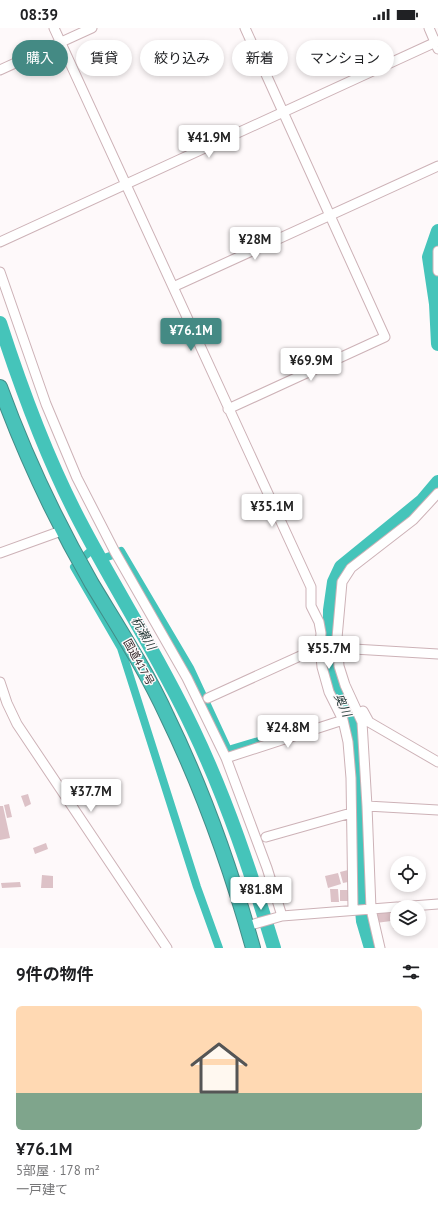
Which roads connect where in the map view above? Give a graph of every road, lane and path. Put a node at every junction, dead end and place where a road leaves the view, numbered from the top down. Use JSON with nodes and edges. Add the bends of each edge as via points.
{"nodes":[{"id":1,"x":54,"y":28,"type":"edge"},
{"id":2,"x":92,"y":28,"type":"edge"},
{"id":3,"x":245,"y":28,"type":"edge"},
{"id":4,"x":428,"y":28,"type":"edge"},
{"id":5,"x":60,"y":40,"type":"edge"},
{"id":6,"x":65,"y":40,"type":"edge"},
{"id":7,"x":437,"y":44,"type":"edge"},
{"id":8,"x":68,"y":57,"type":"edge"},
{"id":9,"x":12,"y":64,"type":"edge"},
{"id":10,"x":0,"y":70,"type":"edge"},
{"id":11,"x":284,"y":113,"type":"junction"},
{"id":12,"x":438,"y":166,"type":"edge"},
{"id":13,"x":126,"y":185,"type":"junction"},
{"id":14,"x":329,"y":216,"type":"junction"},
{"id":15,"x":0,"y":242,"type":"edge"},
{"id":16,"x":438,"y":253,"type":"edge"},
{"id":17,"x":438,"y":271,"type":"edge"},
{"id":18,"x":0,"y":272,"type":"edge"},
{"id":19,"x":173,"y":287,"type":"junction"},
{"id":20,"x":0,"y":388,"type":"edge"},
{"id":21,"x":228,"y":408,"type":"junction"},
{"id":22,"x":438,"y":493,"type":"edge"},
{"id":23,"x":64,"y":530,"type":"junction"},
{"id":24,"x":0,"y":553,"type":"edge"},
{"id":25,"x":320,"y":647,"type":"junction"},
{"id":26,"x":336,"y":647,"type":"junction"},
{"id":27,"x":438,"y":654,"type":"edge"},
{"id":28,"x":0,"y":682,"type":"edge"},
{"id":29,"x":208,"y":698,"type":"dead end"},
{"id":30,"x":357,"y":709,"type":"junction"},
{"id":31,"x":343,"y":720,"type":"junction"},
{"id":32,"x":226,"y":758,"type":"junction"},
{"id":33,"x":438,"y":762,"type":"edge"},
{"id":34,"x":367,"y":806,"type":"junction"},
{"id":35,"x":438,"y":810,"type":"edge"},
{"id":36,"x":351,"y":813,"type":"junction"},
{"id":37,"x":266,"y":837,"type":"dead end"},
{"id":38,"x":438,"y":904,"type":"edge"},
{"id":39,"x":426,"y":905,"type":"edge"},
{"id":40,"x":390,"y":908,"type":"edge"},
{"id":41,"x":369,"y":909,"type":"junction"},
{"id":42,"x":353,"y":910,"type":"junction"},
{"id":43,"x":280,"y":916,"type":"junction"},
{"id":44,"x":249,"y":925,"type":"junction"},
{"id":45,"x":167,"y":948,"type":"edge"},
{"id":46,"x":253,"y":948,"type":"edge"},
{"id":47,"x":380,"y":948,"type":"edge"}],
"edges":[{"from":1,"to":5,"type":"street"},
{"from":2,"to":6,"type":"street"},
{"from":3,"to":11,"type":"street"},
{"from":4,"to":7,"type":"street"},
{"from":7,"to":11,"type":"street"},
{"from":8,"to":13,"type":"street"},
{"from":9,"to":10,"type":"street"},
{"from":11,"to":13,"type":"street"},
{"from":11,"to":14,"type":"street"},
{"from":12,"to":14,"type":"street"},
{"from":13,"to":15,"type":"street"},
{"from":13,"to":19,"type":"street"},
{"from":14,"to":19,"type":"street"},
{"from":14,"to":21,"type":"street","via":[[385,337]]},
{"from":16,"to":17,"type":"street"},
{"from":18,"to":32,"type":"street","via":[[46,404],[77,478],[115,552],[187,678]]},
{"from":19,"to":21,"type":"street"},
{"from":20,"to":23,"type":"highway","name":"国道417号","via":[[13,425]]},
{"from":21,"to":25,"type":"street","via":[[311,587],[311,606],[321,633]]},
{"from":22,"to":26,"type":"street","via":[[413,520],[350,568],[342,582]]},
{"from":23,"to":24,"type":"street"},
{"from":23,"to":44,"type":"highway","name":"国道417号","via":[[132,648],[167,715],[190,768]]},
{"from":25,"to":26,"type":"street"},
{"from":25,"to":29,"type":"street"},
{"from":25,"to":31,"type":"street","via":[[322,668],[329,692]]},
{"from":26,"to":27,"type":"street"},
{"from":26,"to":30,"type":"street","via":[[344,685]]},
{"from":28,"to":45,"type":"street","via":[[17,724]]},
{"from":30,"to":33,"type":"street","via":[[362,709],[369,722]]},
{"from":30,"to":34,"type":"street","via":[[362,722]]},
{"from":31,"to":32,"type":"street"},
{"from":31,"to":36,"type":"street","via":[[348,742]]},
{"from":32,"to":43,"type":"street","via":[[267,868]]},
{"from":34,"to":35,"type":"street"},
{"from":34,"to":41,"type":"street"},
{"from":36,"to":37,"type":"street"},
{"from":36,"to":42,"type":"street"},
{"from":38,"to":39,"type":"street"},
{"from":40,"to":41,"type":"street"},
{"from":41,"to":42,"type":"street"},
{"from":41,"to":47,"type":"street"},
{"from":42,"to":43,"type":"street"},
{"from":43,"to":44,"type":"street"},
{"from":44,"to":46,"type":"highway","name":"国道417号"}]}
